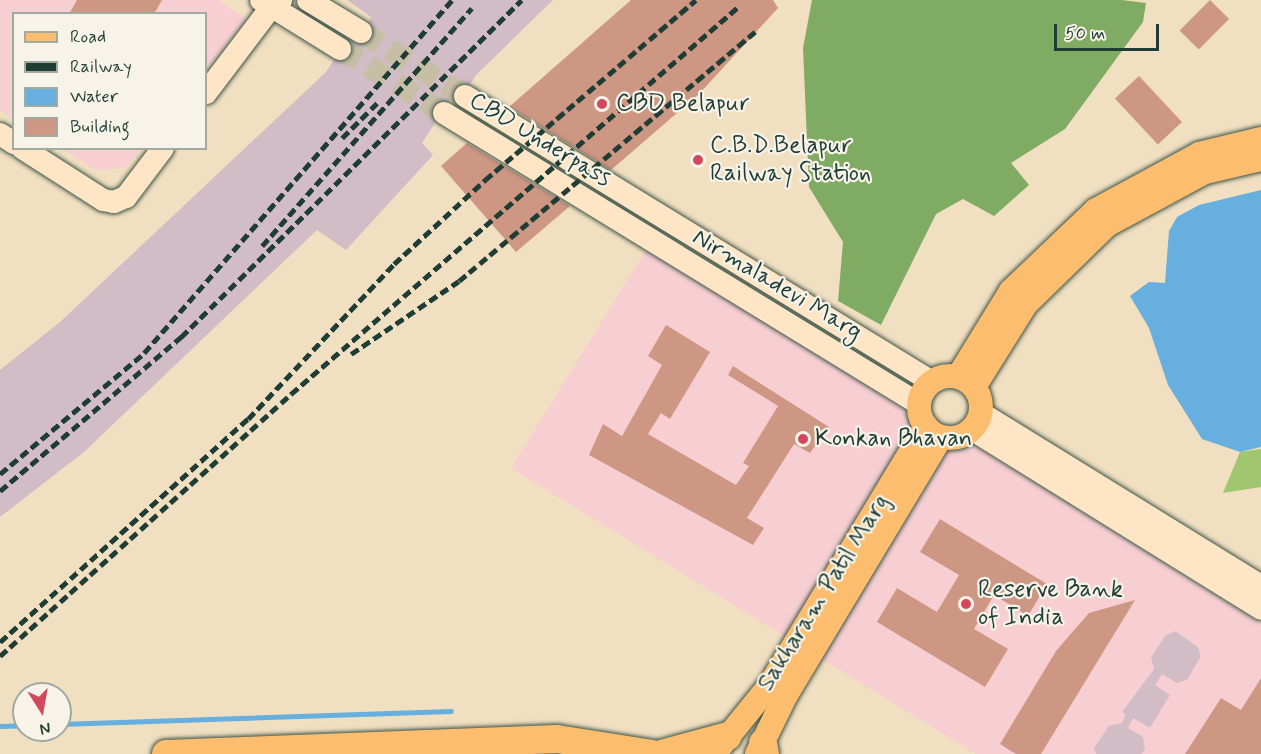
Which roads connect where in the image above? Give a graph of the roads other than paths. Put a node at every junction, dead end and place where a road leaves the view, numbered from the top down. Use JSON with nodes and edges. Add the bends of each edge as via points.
{"nodes":[{"id":1,"x":308,"y":0,"type":"edge"},
{"id":2,"x":272,"y":2,"type":"edge"},
{"id":3,"x":361,"y":32,"type":"tunnel mouth"},
{"id":4,"x":340,"y":49,"type":"tunnel mouth"},
{"id":5,"x":207,"y":92,"type":"edge"},
{"id":6,"x":465,"y":96,"type":"tunnel mouth"},
{"id":7,"x":444,"y":113,"type":"tunnel mouth"},
{"id":8,"x":1261,"y":139,"type":"edge"},
{"id":9,"x":25,"y":150,"type":"edge"},
{"id":10,"x":161,"y":150,"type":"edge"},
{"id":11,"x":1261,"y":159,"type":"edge"},
{"id":12,"x":620,"y":191,"type":"joint"},
{"id":13,"x":608,"y":213,"type":"joint"},
{"id":14,"x":932,"y":382,"type":"junction"},
{"id":15,"x":966,"y":382,"type":"junction"},
{"id":16,"x":976,"y":421,"type":"junction"},
{"id":17,"x":929,"y":422,"type":"junction"},
{"id":18,"x":1261,"y":586,"type":"edge"},
{"id":19,"x":1261,"y":609,"type":"edge"},
{"id":20,"x":721,"y":745,"type":"edge"},
{"id":21,"x":762,"y":750,"type":"edge"},
{"id":22,"x":166,"y":754,"type":"edge"},
{"id":23,"x":653,"y":754,"type":"edge"},
{"id":24,"x":661,"y":754,"type":"edge"}],
"edges":[{"from":1,"to":3,"type":"main road"},
{"from":2,"to":4,"type":"main road"},
{"from":2,"to":5,"type":"main road"},
{"from":6,"to":12,"type":"main road","name":"CBD Underpass"},
{"from":7,"to":13,"type":"main road","name":"CBD Underpass"},
{"from":8,"to":15,"type":"main road","via":[[1199,154],[1096,210],[1011,291]]},
{"from":9,"to":10,"type":"main road","via":[[103,200],[114,202],[126,197]]},
{"from":11,"to":15,"type":"main road","via":[[1205,172],[1107,225],[1026,303]]},
{"from":12,"to":14,"type":"main road","name":"Nirmaladevi Marg"},
{"from":13,"to":17,"type":"main road","name":"Nirmaladevi Marg"},
{"from":14,"to":15,"type":"main road","via":[[944,376]]},
{"from":14,"to":17,"type":"main road"},
{"from":15,"to":16,"type":"main road"},
{"from":16,"to":17,"type":"main road","via":[[957,437]]},
{"from":16,"to":18,"type":"main road"},
{"from":16,"to":19,"type":"main road"},
{"from":17,"to":20,"type":"main road","name":"Sakharam Patil Marg","via":[[770,685]]},
{"from":17,"to":21,"type":"main road","name":"Sakharam Patil Marg","via":[[786,694]]},
{"from":20,"to":24,"type":"highway"},
{"from":22,"to":23,"type":"highway","via":[[548,739]]}]}
